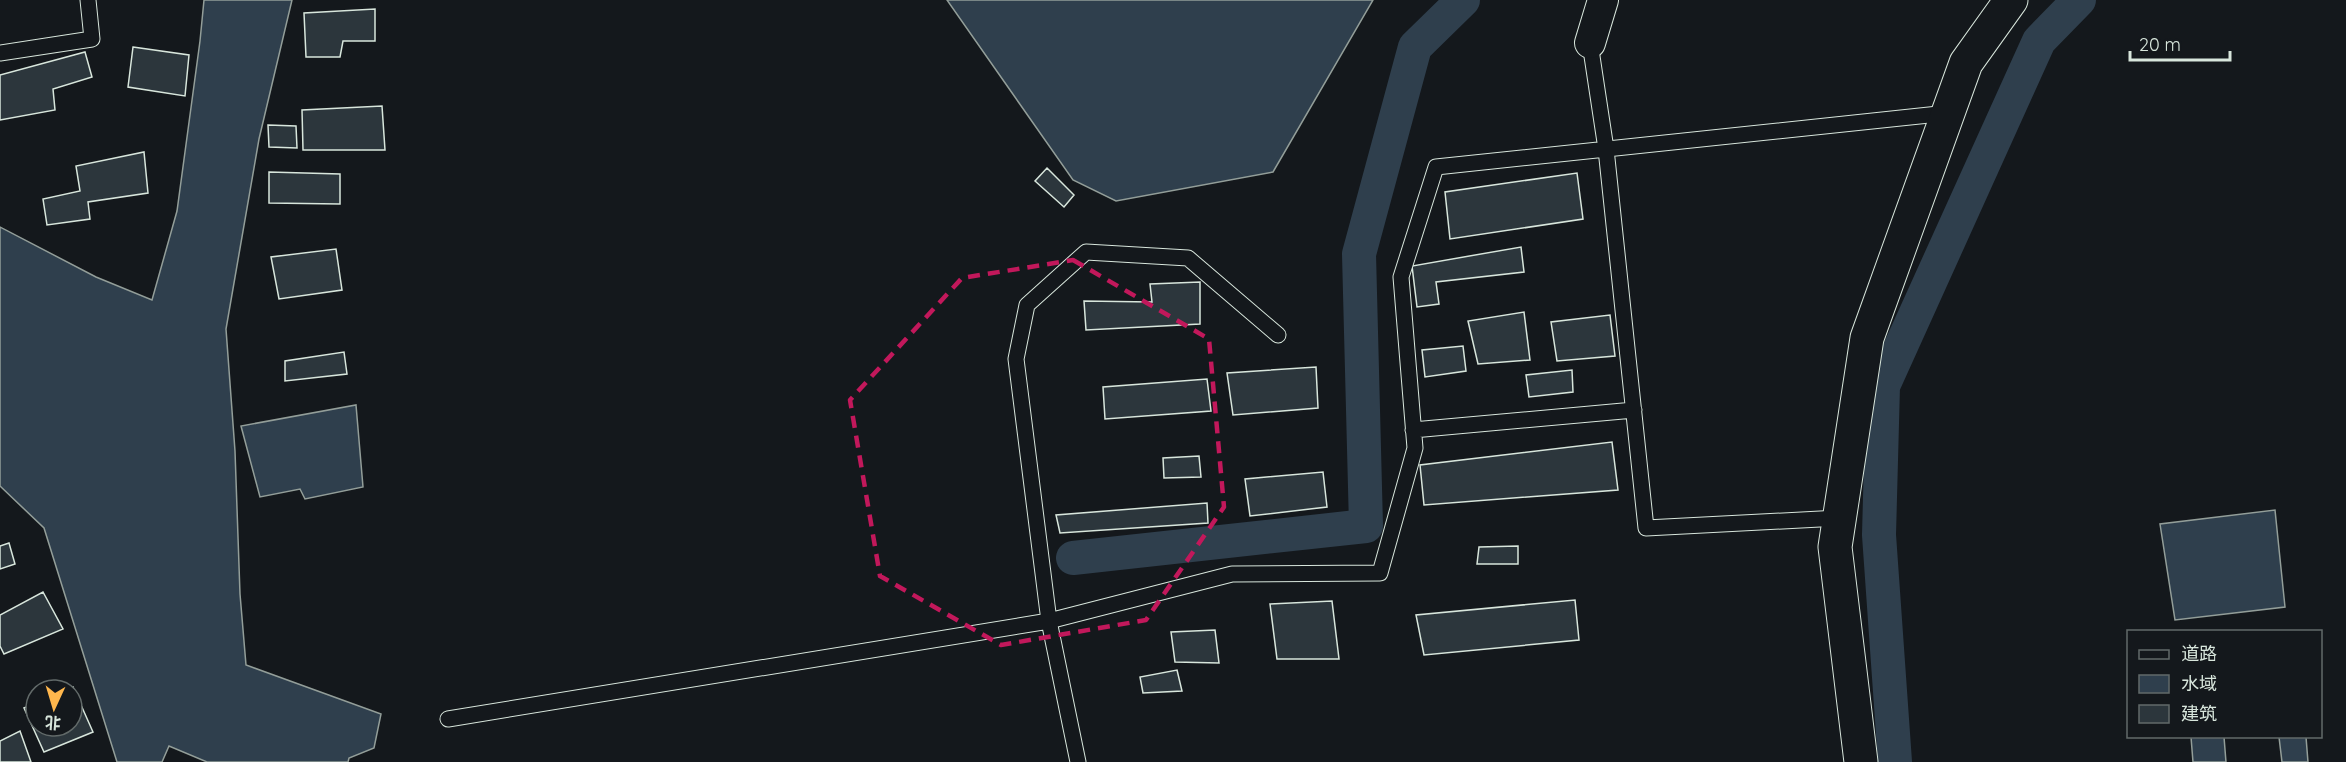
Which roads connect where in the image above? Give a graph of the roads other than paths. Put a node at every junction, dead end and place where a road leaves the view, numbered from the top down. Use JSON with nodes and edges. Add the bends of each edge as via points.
{"nodes":[{"id":1,"x":87,"y":0,"type":"edge"},
{"id":2,"x":1603,"y":0,"type":"edge"},
{"id":3,"x":2011,"y":0,"type":"edge"},
{"id":4,"x":1590,"y":44,"type":"joint"},
{"id":5,"x":0,"y":53,"type":"edge"},
{"id":6,"x":1948,"y":113,"type":"junction"},
{"id":7,"x":1606,"y":149,"type":"junction"},
{"id":8,"x":1278,"y":335,"type":"dead end"},
{"id":9,"x":1634,"y":410,"type":"junction"},
{"id":10,"x":1413,"y":430,"type":"junction"},
{"id":11,"x":1839,"y":518,"type":"junction"},
{"id":12,"x":1049,"y":621,"type":"junction"},
{"id":13,"x":448,"y":719,"type":"dead end"},
{"id":14,"x":1078,"y":762,"type":"edge"},
{"id":15,"x":1861,"y":762,"type":"edge"}],
"edges":[{"from":1,"to":5,"type":"lane","via":[[92,39]]},
{"from":2,"to":4,"type":"street"},
{"from":3,"to":6,"type":"street","via":[[1966,63]]},
{"from":4,"to":7,"type":"lane"},
{"from":6,"to":7,"type":"lane"},
{"from":6,"to":11,"type":"street","via":[[1867,338]]},
{"from":7,"to":9,"type":"lane"},
{"from":7,"to":10,"type":"lane","via":[[1436,167],[1401,277]]},
{"from":8,"to":12,"type":"lane","via":[[1188,258],[1086,252],[1027,304],[1016,359]]},
{"from":9,"to":10,"type":"lane"},
{"from":9,"to":11,"type":"lane","via":[[1647,528]]},
{"from":10,"to":12,"type":"lane","via":[[1415,448],[1380,573],[1232,574]]},
{"from":11,"to":15,"type":"street","via":[[1835,547]]},
{"from":12,"to":13,"type":"lane"},
{"from":12,"to":14,"type":"lane"}]}
